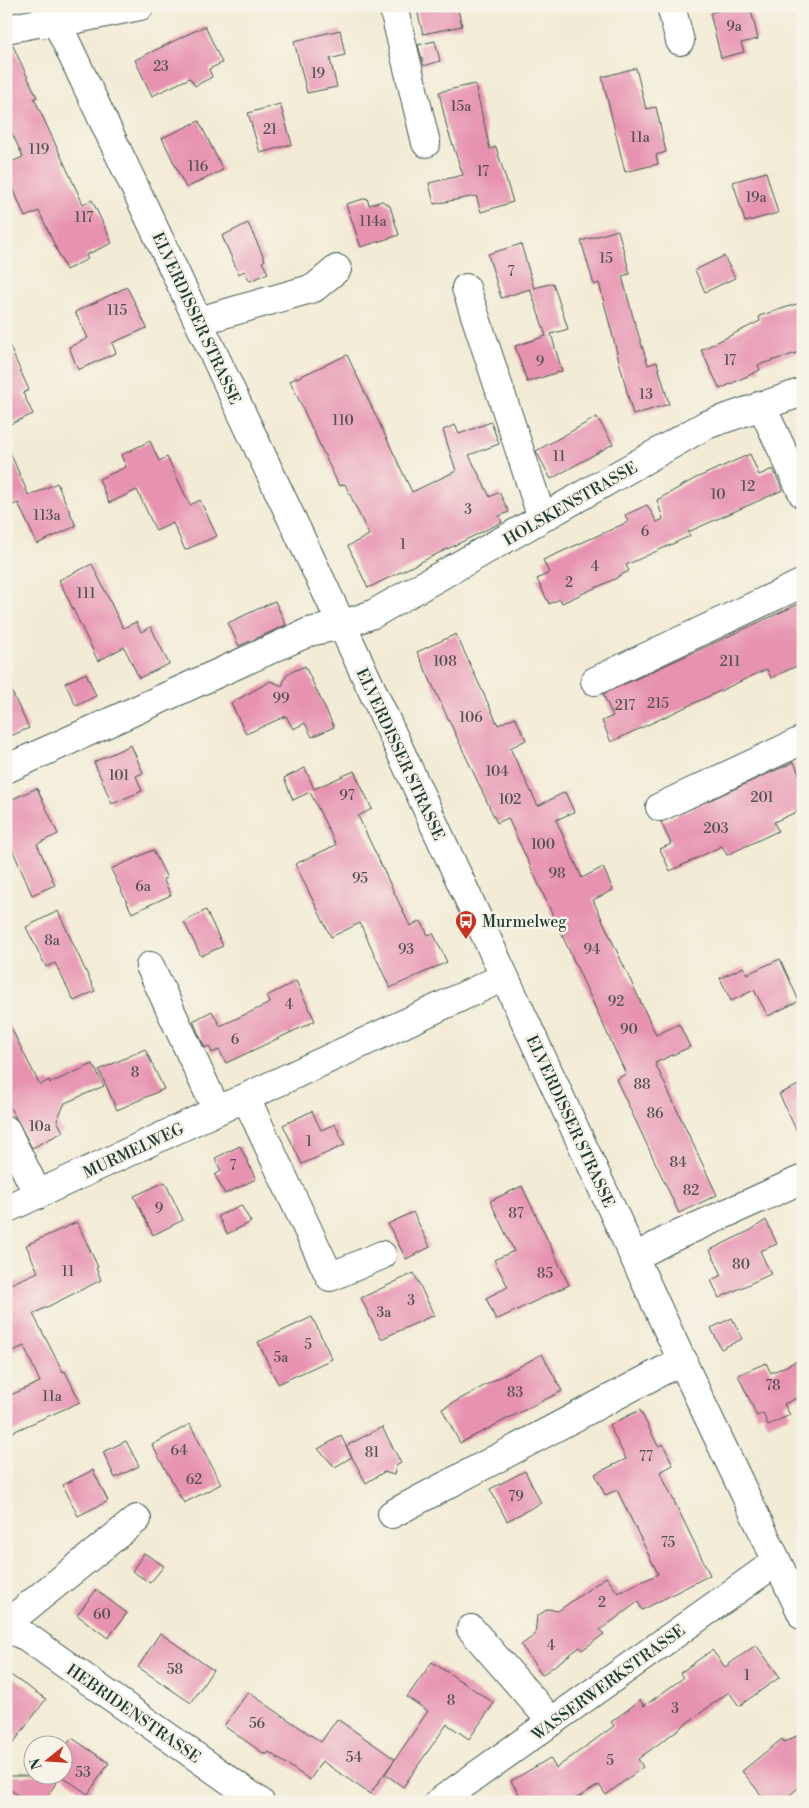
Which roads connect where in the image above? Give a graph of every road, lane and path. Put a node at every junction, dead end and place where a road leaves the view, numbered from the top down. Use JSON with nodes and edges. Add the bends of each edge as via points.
{"nodes":[{"id":1,"x":140,"y":6,"type":"edge"},
{"id":2,"x":393,"y":6,"type":"edge"},
{"id":3,"x":672,"y":6,"type":"edge"},
{"id":4,"x":53,"y":14,"type":"edge"},
{"id":5,"x":6,"y":29,"type":"edge"},
{"id":6,"x":680,"y":41,"type":"dead end"},
{"id":7,"x":426,"y":143,"type":"dead end"},
{"id":8,"x":337,"y":269,"type":"dead end"},
{"id":9,"x":466,"y":288,"type":"dead end"},
{"id":10,"x":198,"y":321,"type":"junction"},
{"id":11,"x":803,"y":392,"type":"edge"},
{"id":12,"x":761,"y":405,"type":"junction"},
{"id":13,"x":803,"y":494,"type":"edge"},
{"id":14,"x":542,"y":518,"type":"junction"},
{"id":15,"x":803,"y":583,"type":"edge"},
{"id":16,"x":342,"y":625,"type":"junction"},
{"id":17,"x":595,"y":681,"type":"dead end"},
{"id":18,"x":803,"y":740,"type":"edge"},
{"id":19,"x":6,"y":769,"type":"edge"},
{"id":20,"x":660,"y":807,"type":"dead end"},
{"id":21,"x":150,"y":966,"type":"dead end"},
{"id":22,"x":504,"y":977,"type":"junction"},
{"id":23,"x":246,"y":1098,"type":"junction"},
{"id":24,"x":217,"y":1111,"type":"junction"},
{"id":25,"x":6,"y":1130,"type":"edge"},
{"id":26,"x":803,"y":1179,"type":"edge"},
{"id":27,"x":38,"y":1194,"type":"junction"},
{"id":28,"x":6,"y":1209,"type":"edge"},
{"id":29,"x":382,"y":1255,"type":"dead end"},
{"id":30,"x":635,"y":1257,"type":"junction"},
{"id":31,"x":683,"y":1360,"type":"junction"},
{"id":32,"x":392,"y":1514,"type":"dead end"},
{"id":33,"x":137,"y":1519,"type":"dead end"},
{"id":34,"x":776,"y":1562,"type":"junction"},
{"id":35,"x":803,"y":1616,"type":"edge"},
{"id":36,"x":6,"y":1626,"type":"edge"},
{"id":37,"x":471,"y":1629,"type":"dead end"},
{"id":38,"x":552,"y":1722,"type":"junction"},
{"id":39,"x":260,"y":1802,"type":"edge"},
{"id":40,"x":439,"y":1802,"type":"edge"}],
"edges":[{"from":1,"to":4,"type":"street"},
{"from":2,"to":7,"type":"street"},
{"from":3,"to":6,"type":"street"},
{"from":4,"to":5,"type":"street","via":[[38,23]]},
{"from":4,"to":10,"type":"street","name":"ELVERDISSER STRASSE"},
{"from":8,"to":10,"type":"street","via":[[314,288]]},
{"from":9,"to":14,"type":"street"},
{"from":10,"to":16,"type":"street","name":"ELVERDISSER STRASSE"},
{"from":11,"to":12,"type":"street","name":"HOLSKENSTRASSE"},
{"from":12,"to":13,"type":"street"},
{"from":12,"to":14,"type":"street","name":"HOLSKENSTRASSE","via":[[706,425]]},
{"from":14,"to":16,"type":"street","name":"HOLSKENSTRASSE","via":[[373,614]]},
{"from":15,"to":17,"type":"street"},
{"from":16,"to":19,"type":"street","via":[[309,632]]},
{"from":16,"to":22,"type":"street","name":"ELVERDISSER STRASSE"},
{"from":18,"to":20,"type":"street"},
{"from":21,"to":24,"type":"street"},
{"from":22,"to":23,"type":"street","name":"MURMELWEG"},
{"from":22,"to":30,"type":"street","name":"ELVERDISSER STRASSE"},
{"from":23,"to":24,"type":"street","name":"MURMELWEG"},
{"from":23,"to":29,"type":"street","via":[[330,1278]]},
{"from":24,"to":27,"type":"street","name":"MURMELWEG"},
{"from":25,"to":27,"type":"street"},
{"from":26,"to":30,"type":"street"},
{"from":27,"to":28,"type":"street","name":"MURMELWEG"},
{"from":30,"to":31,"type":"street","name":"ELVERDISSER STRASSE"},
{"from":31,"to":32,"type":"street"},
{"from":31,"to":34,"type":"street","name":"ELVERDISSER STRASSE"},
{"from":33,"to":36,"type":"street"},
{"from":34,"to":35,"type":"street","name":"ELVERDISSER STRASSE"},
{"from":34,"to":38,"type":"street","name":"WASSERWERKSTRASSE"},
{"from":36,"to":39,"type":"street","name":"HEBRIDENSTRASSE","via":[[27,1637]]},
{"from":37,"to":38,"type":"street"},
{"from":38,"to":40,"type":"street","name":"WASSERWERKSTRASSE"}]}
